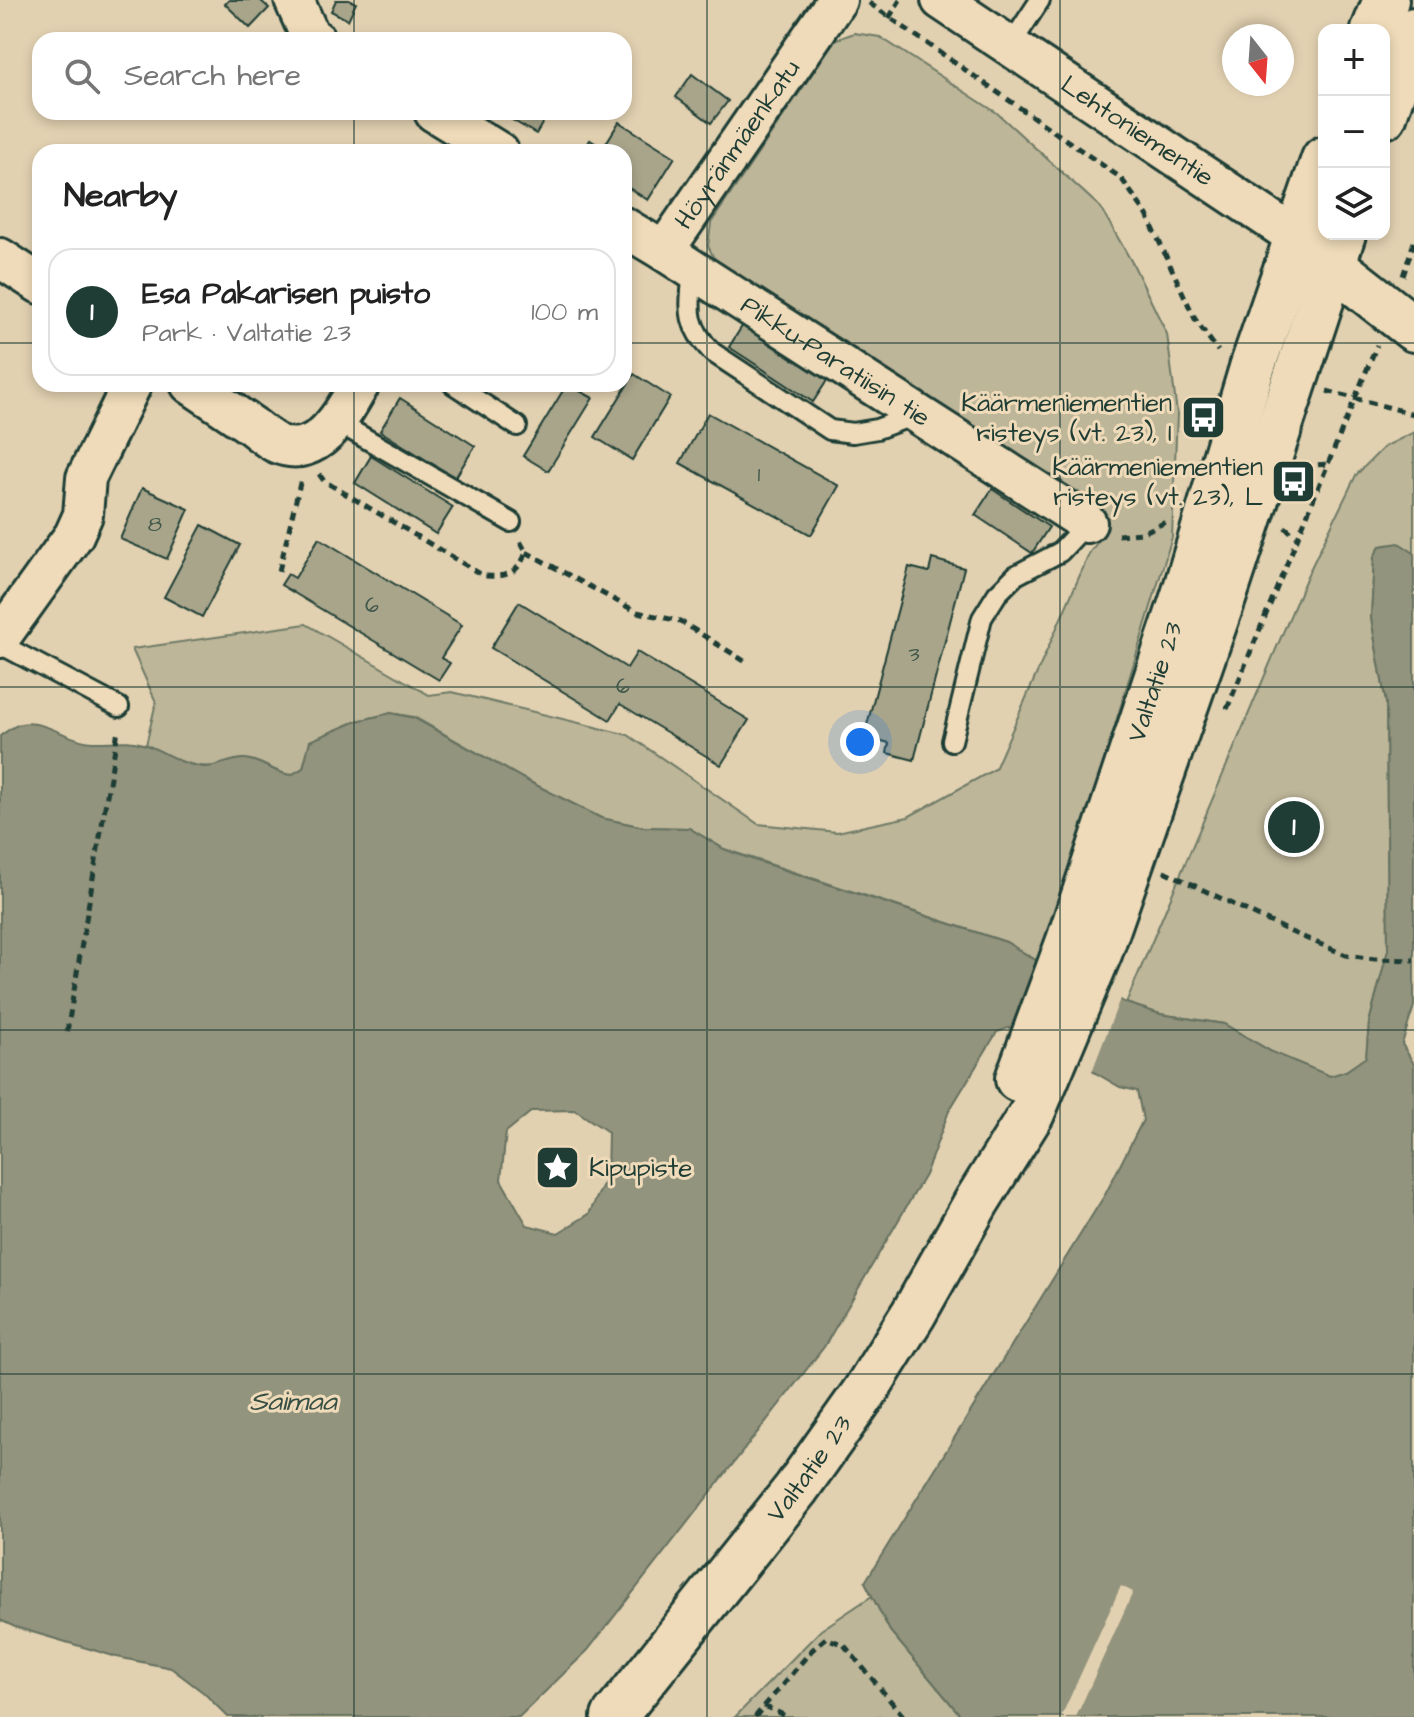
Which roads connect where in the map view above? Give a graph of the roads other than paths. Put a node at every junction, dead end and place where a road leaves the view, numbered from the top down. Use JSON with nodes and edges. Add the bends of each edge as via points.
{"nodes":[{"id":1,"x":294,"y":0,"type":"edge"},
{"id":2,"x":837,"y":0,"type":"edge"},
{"id":3,"x":941,"y":0,"type":"edge"},
{"id":4,"x":1040,"y":0,"type":"edge"},
{"id":5,"x":1386,"y":0,"type":"edge"},
{"id":6,"x":1376,"y":24,"type":"edge"},
{"id":7,"x":1414,"y":30,"type":"edge"},
{"id":8,"x":308,"y":32,"type":"edge"},
{"id":9,"x":1010,"y":46,"type":"junction"},
{"id":10,"x":1390,"y":99,"type":"edge"},
{"id":11,"x":446,"y":120,"type":"edge"},
{"id":12,"x":483,"y":144,"type":"edge"},
{"id":13,"x":1321,"y":168,"type":"edge"},
{"id":14,"x":632,"y":232,"type":"edge"},
{"id":15,"x":1296,"y":237,"type":"junction"},
{"id":16,"x":1338,"y":248,"type":"edge"},
{"id":17,"x":0,"y":258,"type":"edge"},
{"id":18,"x":679,"y":260,"type":"junction"},
{"id":19,"x":32,"y":279,"type":"edge"},
{"id":20,"x":1414,"y":329,"type":"edge"},
{"id":21,"x":128,"y":392,"type":"edge"},
{"id":22,"x":202,"y":392,"type":"edge"},
{"id":23,"x":355,"y":392,"type":"edge"},
{"id":24,"x":465,"y":392,"type":"edge"},
{"id":25,"x":917,"y":414,"type":"junction"},
{"id":26,"x":337,"y":422,"type":"junction"},
{"id":27,"x":517,"y":426,"type":"dead end"},
{"id":28,"x":511,"y":522,"type":"road end"},
{"id":29,"x":1087,"y":523,"type":"joint"},
{"id":30,"x":0,"y":638,"type":"edge"},
{"id":31,"x":0,"y":644,"type":"edge"},
{"id":32,"x":119,"y":707,"type":"dead end"},
{"id":33,"x":952,"y":741,"type":"dead end"},
{"id":34,"x":1085,"y":946,"type":"junction"},
{"id":35,"x":614,"y":1717,"type":"edge"}],
"edges":[{"from":1,"to":8,"type":"street"},
{"from":2,"to":18,"type":"street","name":"Höyränmäenkatu"},
{"from":3,"to":9,"type":"street","name":"Lehtoniementie"},
{"from":4,"to":9,"type":"lane"},
{"from":5,"to":6,"type":"main road"},
{"from":7,"to":10,"type":"main road"},
{"from":9,"to":15,"type":"street","name":"Lehtoniementie"},
{"from":11,"to":12,"type":"street"},
{"from":13,"to":15,"type":"main road","name":"Valtatie 23"},
{"from":14,"to":18,"type":"street","name":"Höyränmäenkatu"},
{"from":15,"to":16,"type":"main road","name":"Lehtoniementie"},
{"from":15,"to":34,"type":"main road","name":"Valtatie 23","via":[[1184,595]]},
{"from":16,"to":20,"type":"main road","name":"Lehtoniementie"},
{"from":16,"to":34,"type":"main road","name":"Valtatie 23","via":[[1224,596]]},
{"from":17,"to":19,"type":"street"},
{"from":18,"to":25,"type":"street","name":"Pikku-Paratiisin tie"},
{"from":18,"to":25,"type":"lane","via":[[696,336],[830,430],[877,429]]},
{"from":21,"to":30,"type":"street","via":[[86,478],[83,515],[74,535]]},
{"from":22,"to":26,"type":"street","via":[[278,444],[302,452]]},
{"from":23,"to":26,"type":"street"},
{"from":24,"to":27,"type":"lane"},
{"from":25,"to":29,"type":"street","name":"Pikku-Paratiisin tie"},
{"from":26,"to":28,"type":"lane"},
{"from":29,"to":33,"type":"lane","via":[[1060,552],[1016,575],[982,618]]},
{"from":31,"to":32,"type":"lane"},
{"from":34,"to":35,"type":"main road","name":"Valtatie 23","via":[[977,1201],[914,1313],[805,1477]]}]}
